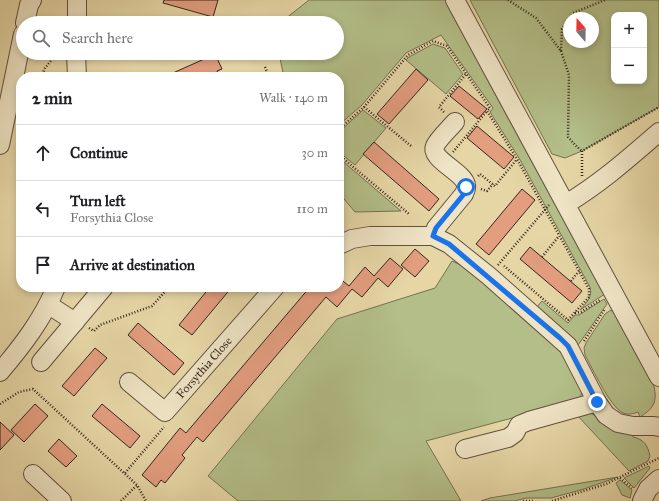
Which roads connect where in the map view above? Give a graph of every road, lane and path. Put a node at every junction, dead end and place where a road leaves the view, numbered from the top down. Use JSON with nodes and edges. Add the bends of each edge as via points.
{"nodes":[{"id":1,"x":32,"y":0,"type":"edge"},
{"id":2,"x":77,"y":0,"type":"edge"},
{"id":3,"x":455,"y":0,"type":"edge"},
{"id":4,"x":508,"y":0,"type":"edge"},
{"id":5,"x":606,"y":0,"type":"edge"},
{"id":6,"x":576,"y":12,"type":"edge"},
{"id":7,"x":27,"y":16,"type":"edge"},
{"id":8,"x":77,"y":16,"type":"edge"},
{"id":9,"x":563,"y":27,"type":"edge"},
{"id":10,"x":561,"y":51,"type":"junction"},
{"id":11,"x":18,"y":60,"type":"edge"},
{"id":12,"x":76,"y":60,"type":"edge"},
{"id":13,"x":265,"y":67,"type":"dead end"},
{"id":14,"x":77,"y":72,"type":"edge"},
{"id":15,"x":267,"y":72,"type":"edge"},
{"id":16,"x":466,"y":74,"type":"junction"},
{"id":17,"x":364,"y":106,"type":"junction"},
{"id":18,"x":659,"y":107,"type":"edge"},
{"id":19,"x":487,"y":111,"type":"junction"},
{"id":20,"x":449,"y":116,"type":"joint"},
{"id":21,"x":344,"y":124,"type":"edge"},
{"id":22,"x":659,"y":132,"type":"edge"},
{"id":23,"x":0,"y":145,"type":"edge"},
{"id":24,"x":411,"y":146,"type":"dead end"},
{"id":25,"x":455,"y":149,"type":"dead end"},
{"id":26,"x":582,"y":151,"type":"junction"},
{"id":27,"x":344,"y":159,"type":"edge"},
{"id":28,"x":517,"y":159,"type":"junction"},
{"id":29,"x":480,"y":174,"type":"dead end"},
{"id":30,"x":493,"y":184,"type":"junction"},
{"id":31,"x":487,"y":191,"type":"dead end"},
{"id":32,"x":588,"y":191,"type":"junction"},
{"id":33,"x":566,"y":204,"type":"junction"},
{"id":34,"x":545,"y":210,"type":"junction"},
{"id":35,"x":409,"y":214,"type":"dead end"},
{"id":36,"x":433,"y":236,"type":"junction"},
{"id":37,"x":559,"y":236,"type":"junction"},
{"id":38,"x":344,"y":243,"type":"edge"},
{"id":39,"x":542,"y":257,"type":"dead end"},
{"id":40,"x":495,"y":270,"type":"junction"},
{"id":41,"x":579,"y":271,"type":"junction"},
{"id":42,"x":571,"y":281,"type":"dead end"},
{"id":43,"x":54,"y":292,"type":"edge"},
{"id":44,"x":100,"y":292,"type":"edge"},
{"id":45,"x":165,"y":292,"type":"edge"},
{"id":46,"x":271,"y":292,"type":"edge"},
{"id":47,"x":605,"y":296,"type":"dead end"},
{"id":48,"x":49,"y":305,"type":"junction"},
{"id":49,"x":610,"y":306,"type":"dead end"},
{"id":50,"x":575,"y":313,"type":"junction"},
{"id":51,"x":76,"y":320,"type":"junction"},
{"id":52,"x":574,"y":356,"type":"junction"},
{"id":53,"x":42,"y":362,"type":"dead end"},
{"id":54,"x":0,"y":372,"type":"edge"},
{"id":55,"x":659,"y":376,"type":"edge"},
{"id":56,"x":129,"y":382,"type":"dead end"},
{"id":57,"x":597,"y":402,"type":"junction"},
{"id":58,"x":0,"y":404,"type":"edge"},
{"id":59,"x":165,"y":412,"type":"junction"},
{"id":60,"x":659,"y":427,"type":"edge"},
{"id":61,"x":465,"y":449,"type":"dead end"},
{"id":62,"x":659,"y":458,"type":"edge"},
{"id":63,"x":125,"y":473,"type":"junction"},
{"id":64,"x":33,"y":474,"type":"dead end"},
{"id":65,"x":620,"y":478,"type":"junction"},
{"id":66,"x":659,"y":479,"type":"edge"},
{"id":67,"x":137,"y":485,"type":"junction"},
{"id":68,"x":638,"y":495,"type":"edge"},
{"id":69,"x":62,"y":501,"type":"edge"},
{"id":70,"x":122,"y":501,"type":"edge"},
{"id":71,"x":146,"y":501,"type":"edge"},
{"id":72,"x":523,"y":501,"type":"edge"},
{"id":73,"x":534,"y":501,"type":"edge"},
{"id":74,"x":552,"y":501,"type":"edge"}],
"edges":[{"from":1,"to":7,"type":"street"},
{"from":2,"to":8,"type":"street"},
{"from":3,"to":33,"type":"street"},
{"from":4,"to":10,"type":"path","via":[[536,18]]},
{"from":5,"to":6,"type":"path"},
{"from":9,"to":10,"type":"path"},
{"from":10,"to":26,"type":"path","via":[[568,75],[568,137]]},
{"from":11,"to":23,"type":"street"},
{"from":12,"to":14,"type":"street"},
{"from":13,"to":15,"type":"path"},
{"from":16,"to":17,"type":"path","via":[[447,46],[433,41],[408,55]]},
{"from":16,"to":19,"type":"path","via":[[490,108]]},
{"from":16,"to":20,"type":"path","via":[[439,107]]},
{"from":17,"to":21,"type":"path"},
{"from":17,"to":24,"type":"path"},
{"from":18,"to":26,"type":"path"},
{"from":19,"to":25,"type":"path"},
{"from":19,"to":28,"type":"path"},
{"from":20,"to":36,"type":"street","via":[[434,152],[458,174],[466,187],[464,194],[436,228]]},
{"from":22,"to":32,"type":"street"},
{"from":26,"to":32,"type":"path","via":[[582,182]]},
{"from":27,"to":35,"type":"path"},
{"from":28,"to":30,"type":"path","via":[[495,186]]},
{"from":28,"to":34,"type":"path"},
{"from":29,"to":30,"type":"path"},
{"from":30,"to":31,"type":"path"},
{"from":32,"to":33,"type":"street"},
{"from":33,"to":55,"type":"street"},
{"from":34,"to":37,"type":"path"},
{"from":34,"to":40,"type":"path"},
{"from":36,"to":38,"type":"street","via":[[370,236]]},
{"from":36,"to":40,"type":"street"},
{"from":37,"to":39,"type":"path"},
{"from":37,"to":41,"type":"path"},
{"from":40,"to":50,"type":"path","via":[[568,320]]},
{"from":40,"to":52,"type":"street","via":[[568,346]]},
{"from":41,"to":42,"type":"path"},
{"from":41,"to":50,"type":"path","via":[[590,294]]},
{"from":43,"to":48,"type":"street"},
{"from":44,"to":51,"type":"street"},
{"from":45,"to":51,"type":"path","via":[[152,306],[100,325],[94,331]]},
{"from":46,"to":59,"type":"street","name":"Forsythia Close"},
{"from":47,"to":50,"type":"path","via":[[581,312]]},
{"from":48,"to":51,"type":"street"},
{"from":48,"to":54,"type":"street"},
{"from":49,"to":52,"type":"path","via":[[606,308]]},
{"from":51,"to":53,"type":"street"},
{"from":52,"to":57,"type":"street"},
{"from":56,"to":59,"type":"street"},
{"from":57,"to":60,"type":"street","via":[[606,415],[618,423]]},
{"from":57,"to":61,"type":"street","via":[[529,421],[519,426],[508,438]]},
{"from":58,"to":63,"type":"path","via":[[19,392],[33,389]]},
{"from":59,"to":63,"type":"path","via":[[172,418]]},
{"from":62,"to":65,"type":"path"},
{"from":63,"to":67,"type":"path"},
{"from":64,"to":69,"type":"street"},
{"from":65,"to":68,"type":"path"},
{"from":65,"to":74,"type":"path"},
{"from":66,"to":68,"type":"street"},
{"from":67,"to":70,"type":"path"},
{"from":67,"to":71,"type":"path"},
{"from":72,"to":73,"type":"path"}]}
